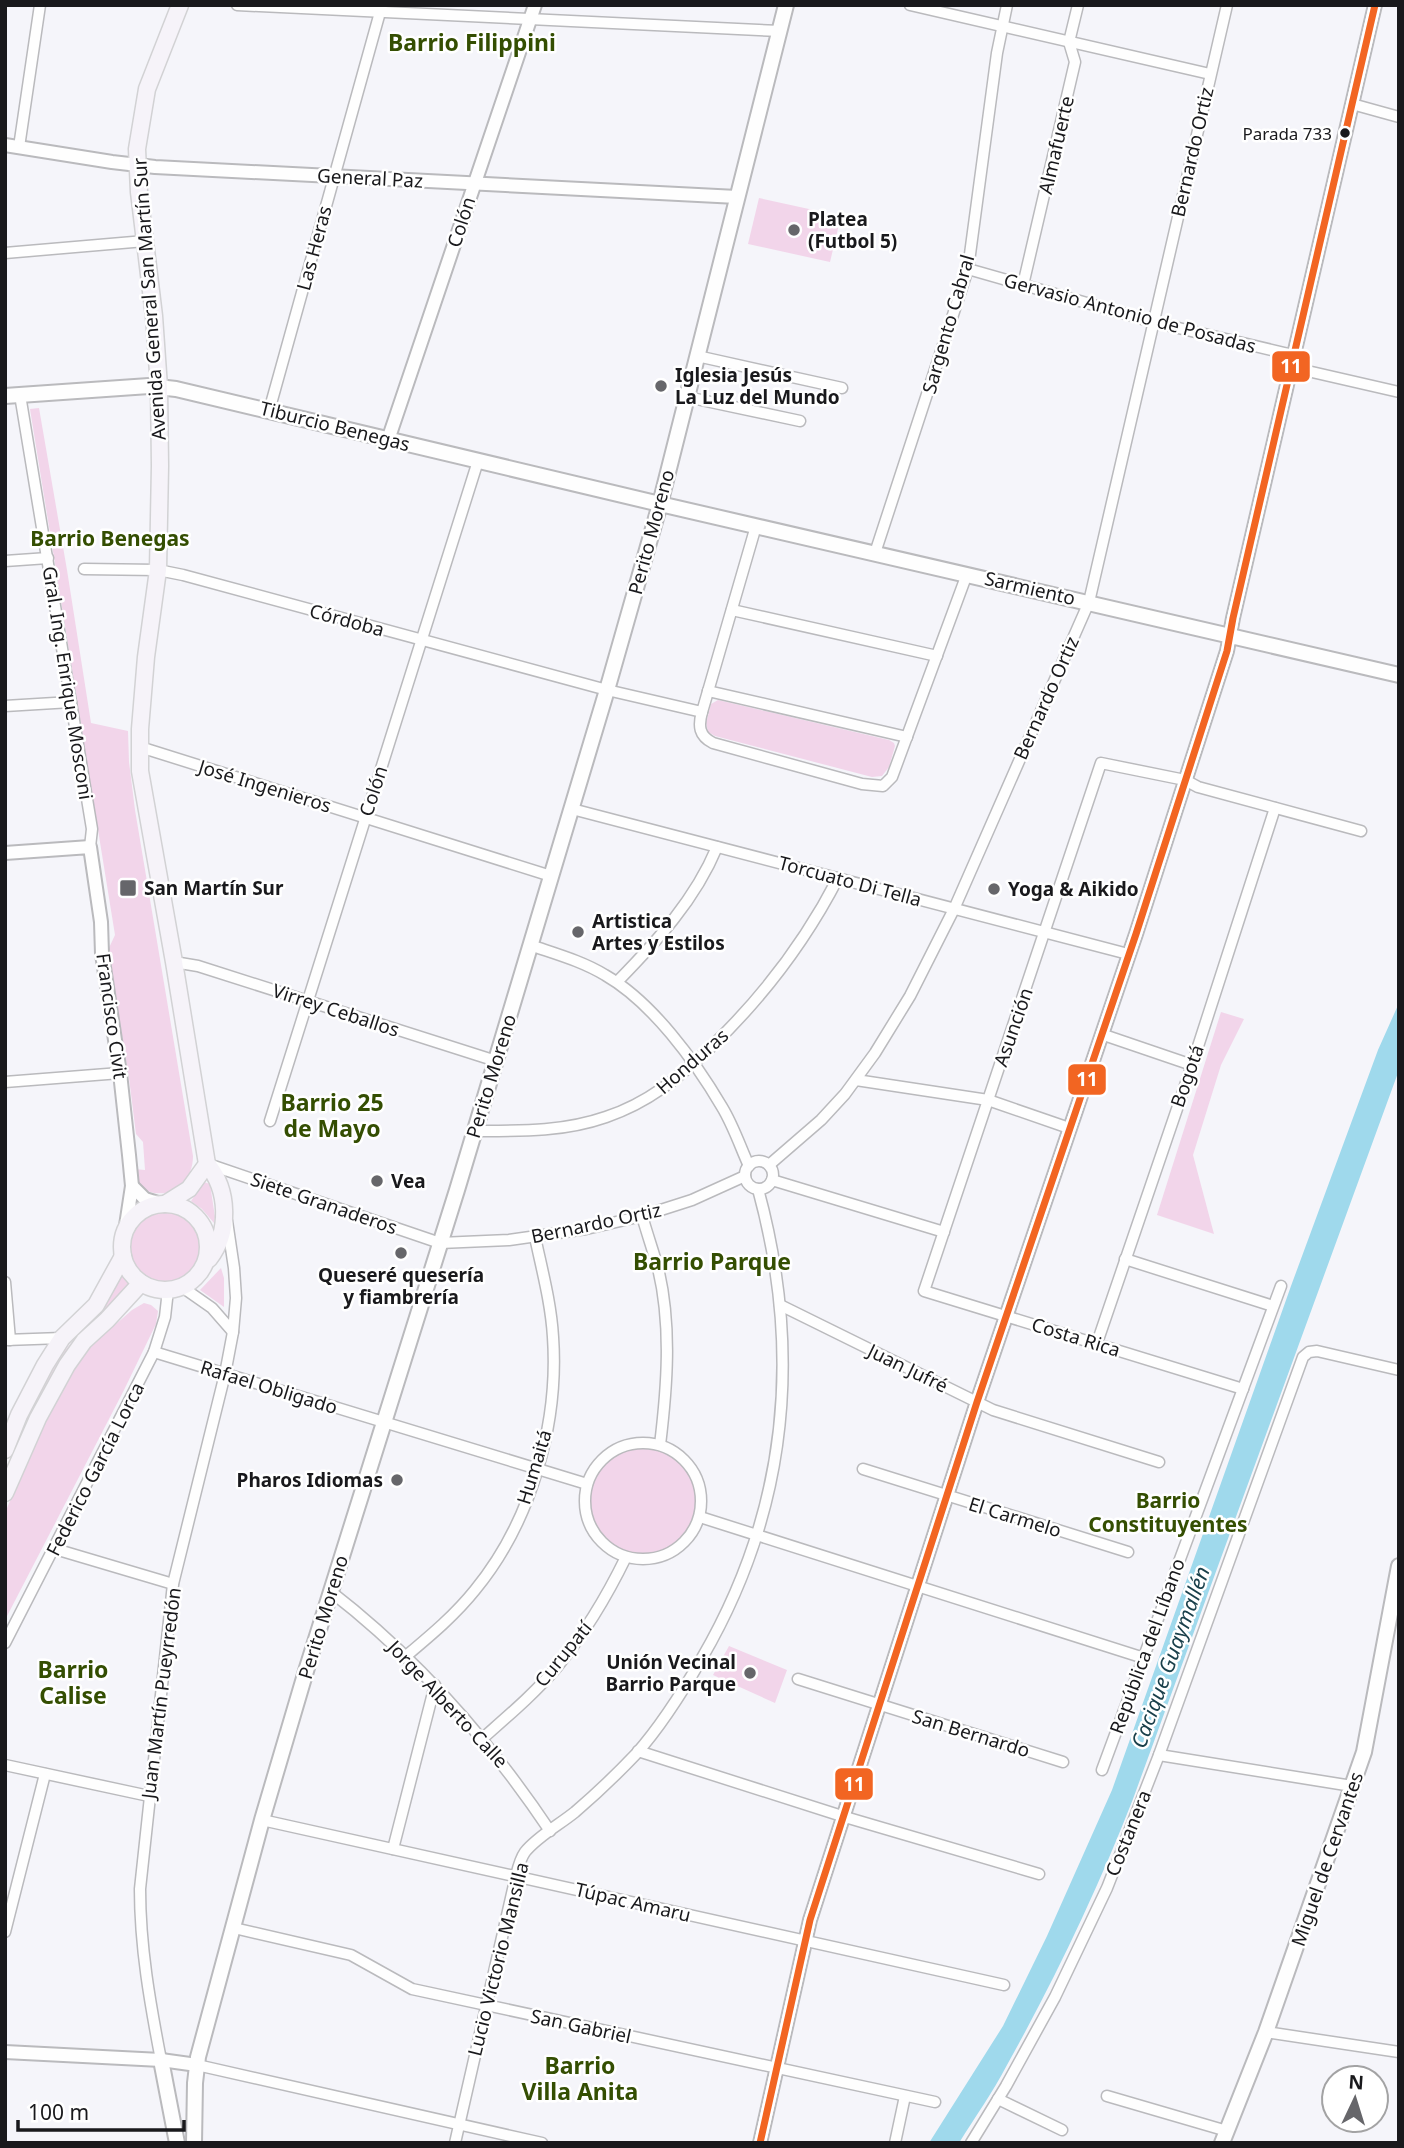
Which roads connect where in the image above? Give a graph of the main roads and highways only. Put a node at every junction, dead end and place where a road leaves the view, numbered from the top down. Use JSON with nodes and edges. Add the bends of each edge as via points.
{"nodes":[{"id":1,"x":180,"y":5,"type":"edge"},
{"id":2,"x":786,"y":5,"type":"edge"},
{"id":3,"x":159,"y":387,"type":"junction"},
{"id":4,"x":13,"y":396,"type":"edge"},
{"id":5,"x":660,"y":504,"type":"junction"},
{"id":6,"x":1399,"y":675,"type":"edge"},
{"id":7,"x":207,"y":1164,"type":"junction"},
{"id":8,"x":163,"y":1204,"type":"junction"},
{"id":9,"x":123,"y":1256,"type":"junction"},
{"id":10,"x":205,"y":1264,"type":"junction"},
{"id":11,"x":141,"y":1283,"type":"junction"},
{"id":12,"x":6,"y":1446,"type":"edge"},
{"id":13,"x":5,"y":1493,"type":"edge"},
{"id":14,"x":1399,"y":1566,"type":"edge"},
{"id":15,"x":161,"y":2060,"type":"road end"},
{"id":16,"x":1225,"y":2137,"type":"edge"},
{"id":17,"x":177,"y":2143,"type":"edge"},
{"id":18,"x":194,"y":2143,"type":"edge"}],
"edges":[{"from":1,"to":3,"type":"main road","name":"Avenida General San Martín Sur","via":[[147,89],[137,166]]},
{"from":2,"to":5,"type":"main road","name":"Perito Moreno"},
{"from":3,"to":4,"type":"main road","name":"Tiburcio Benegas"},
{"from":3,"to":5,"type":"main road","name":"Tiburcio Benegas"},
{"from":3,"to":7,"type":"main road","name":"Avenida General San Martín Sur","via":[[158,570],[146,657],[140,771]]},
{"from":5,"to":6,"type":"main road","name":"Sarmiento"},
{"from":5,"to":18,"type":"main road","name":"Perito Moreno","via":[[496,1061],[262,1820],[197,2065]]},
{"from":7,"to":8,"type":"main road","via":[[188,1189]]},
{"from":7,"to":10,"type":"main road","name":"Juan Martín Pueyrredón","via":[[216,1178],[226,1215],[217,1247]]},
{"from":8,"to":9,"type":"main road","name":"Francisco Civit","via":[[141,1211],[131,1220],[122,1243]]},
{"from":8,"to":10,"type":"main road","via":[[188,1210],[204,1227]]},
{"from":9,"to":11,"type":"main road"},
{"from":9,"to":12,"type":"main road","via":[[96,1305],[62,1338]]},
{"from":10,"to":11,"type":"main road","via":[[175,1288],[153,1289]]},
{"from":11,"to":13,"type":"main road","via":[[77,1349],[57,1381]]},
{"from":14,"to":16,"type":"main road","name":"Miguel de Cervantes","via":[[1364,1752]]},
{"from":15,"to":17,"type":"main road"}]}
